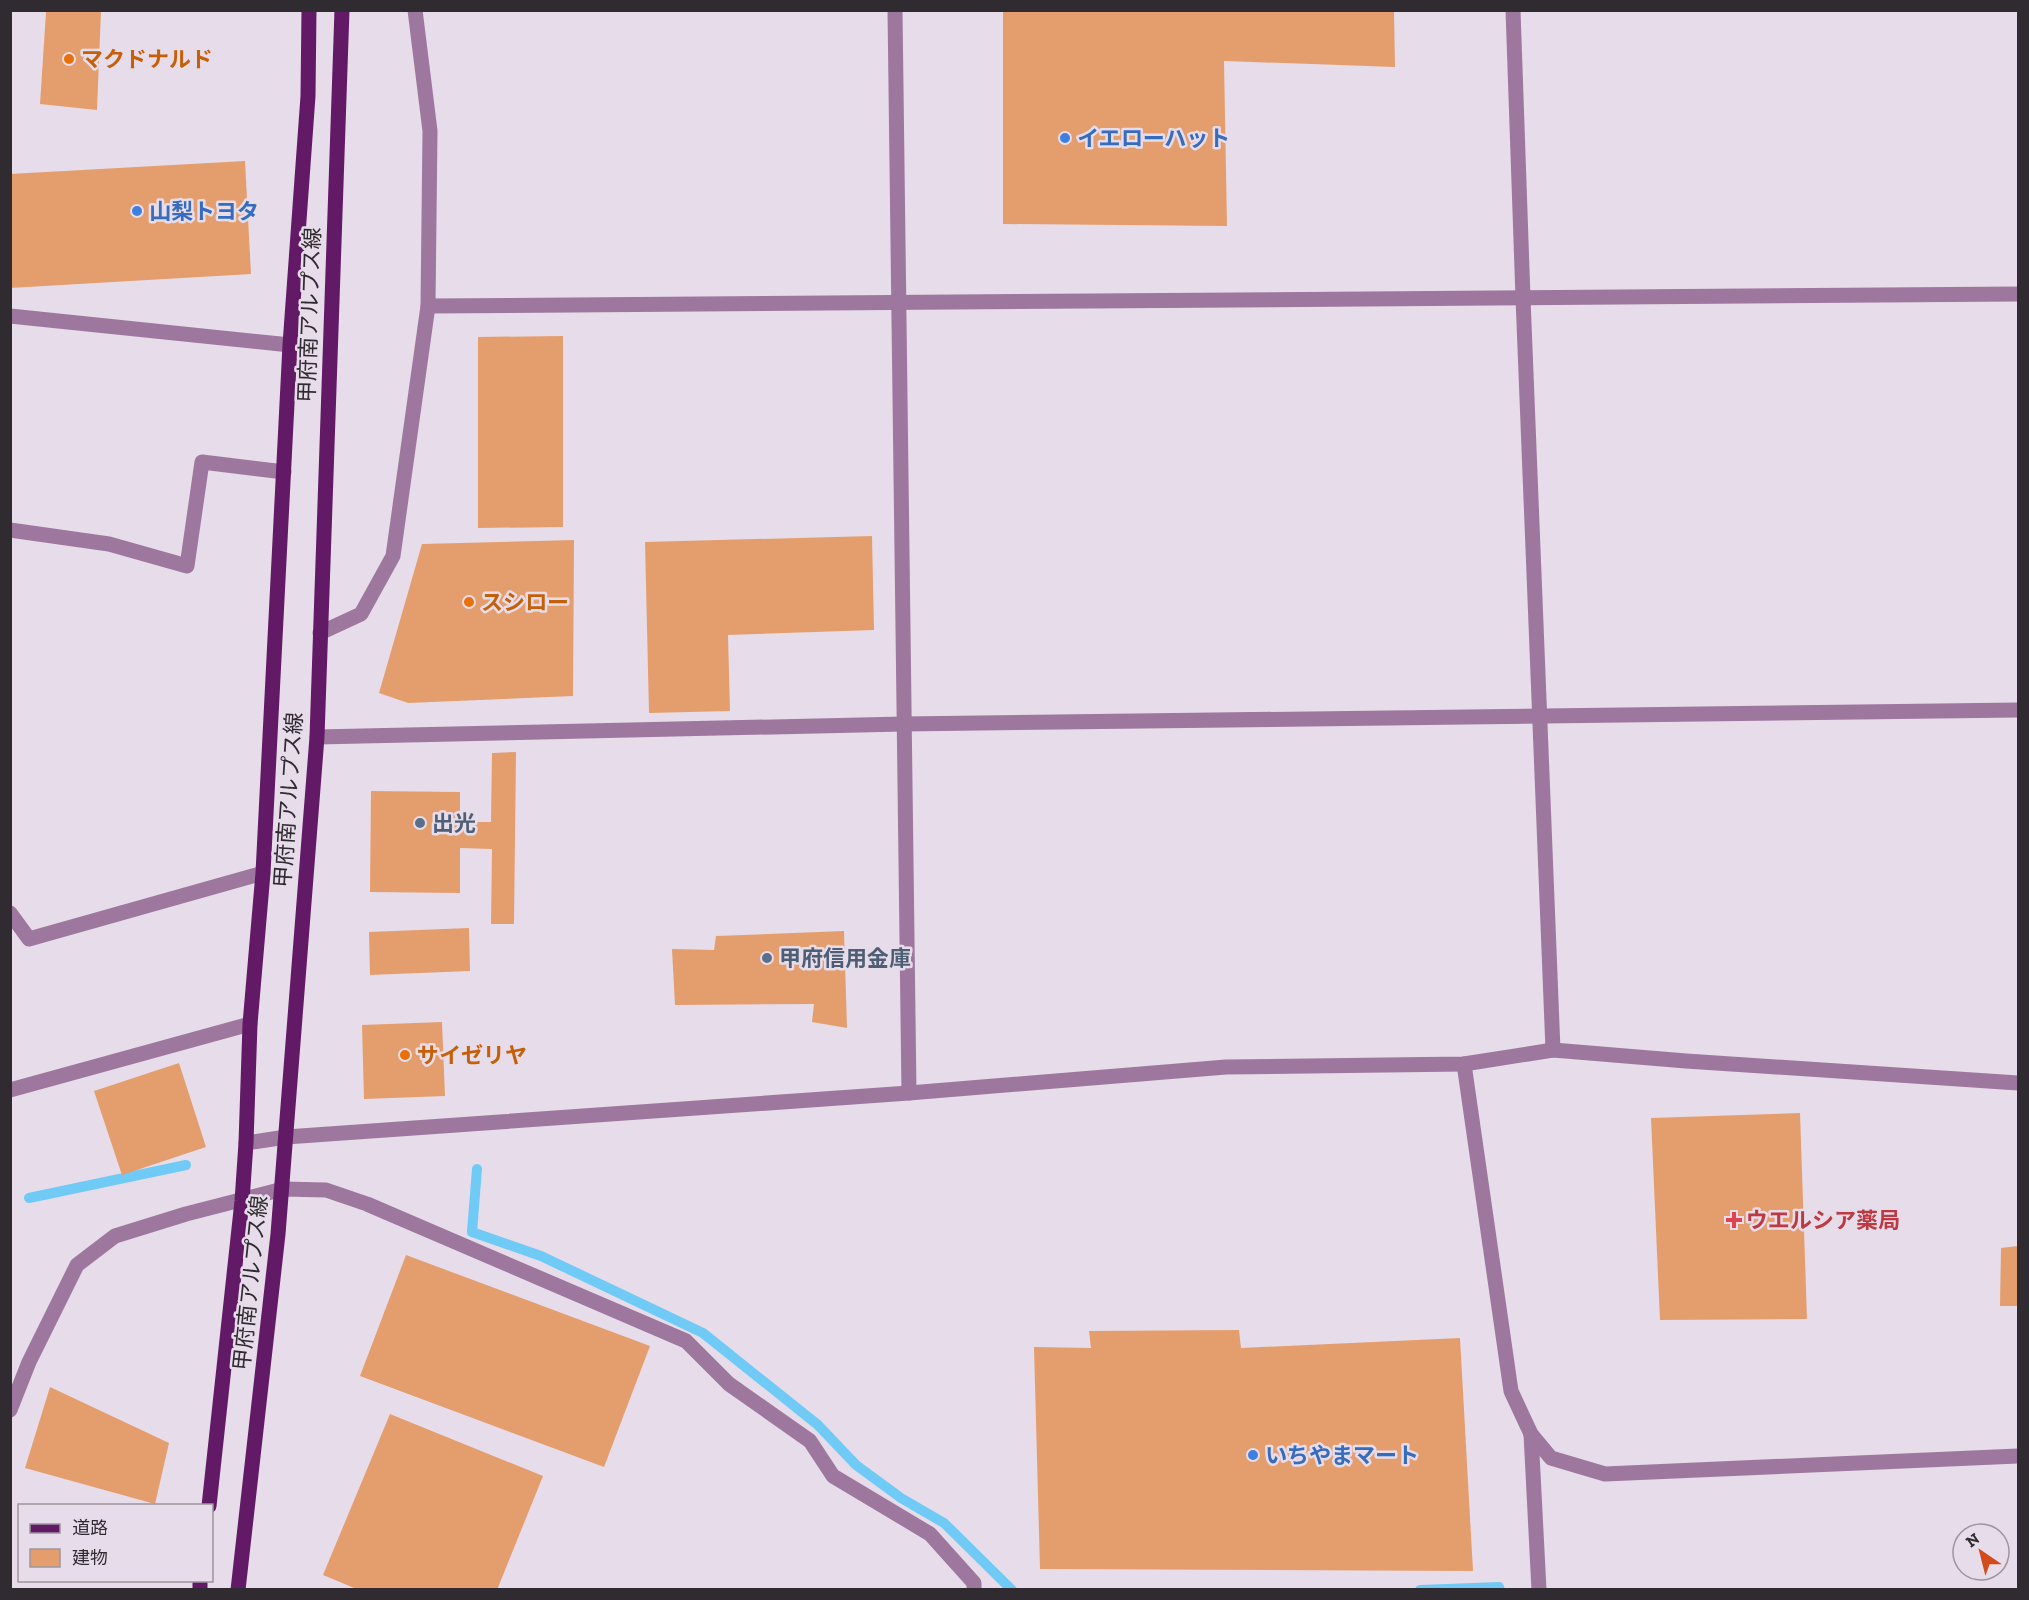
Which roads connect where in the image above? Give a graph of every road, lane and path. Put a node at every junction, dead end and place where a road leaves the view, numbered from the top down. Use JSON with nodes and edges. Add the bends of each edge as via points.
{"nodes":[{"id":1,"x":309,"y":10,"type":"edge"},
{"id":2,"x":342,"y":10,"type":"edge"},
{"id":3,"x":416,"y":10,"type":"edge"},
{"id":4,"x":895,"y":10,"type":"edge"},
{"id":5,"x":1513,"y":10,"type":"edge"},
{"id":6,"x":2019,"y":294,"type":"edge"},
{"id":7,"x":1523,"y":298,"type":"junction"},
{"id":8,"x":898,"y":303,"type":"junction"},
{"id":9,"x":428,"y":306,"type":"junction"},
{"id":10,"x":10,"y":316,"type":"edge"},
{"id":11,"x":290,"y":345,"type":"junction"},
{"id":12,"x":284,"y":472,"type":"junction"},
{"id":13,"x":10,"y":530,"type":"edge"},
{"id":14,"x":320,"y":633,"type":"junction"},
{"id":15,"x":2019,"y":710,"type":"edge"},
{"id":16,"x":1539,"y":715,"type":"junction"},
{"id":17,"x":904,"y":724,"type":"junction"},
{"id":18,"x":317,"y":737,"type":"junction"},
{"id":19,"x":263,"y":873,"type":"junction"},
{"id":20,"x":10,"y":913,"type":"edge"},
{"id":21,"x":250,"y":1024,"type":"junction"},
{"id":22,"x":1553,"y":1050,"type":"junction"},
{"id":23,"x":1464,"y":1064,"type":"junction"},
{"id":24,"x":2019,"y":1083,"type":"edge"},
{"id":25,"x":10,"y":1090,"type":"edge"},
{"id":26,"x":909,"y":1093,"type":"junction"},
{"id":27,"x":286,"y":1137,"type":"junction"},
{"id":28,"x":246,"y":1143,"type":"junction"},
{"id":29,"x":282,"y":1189,"type":"junction"},
{"id":30,"x":242,"y":1201,"type":"junction"},
{"id":31,"x":10,"y":1410,"type":"edge"},
{"id":32,"x":1531,"y":1434,"type":"junction"},
{"id":33,"x":2019,"y":1456,"type":"edge"},
{"id":34,"x":209,"y":1504,"type":"edge"},
{"id":35,"x":238,"y":1590,"type":"edge"},
{"id":36,"x":974,"y":1590,"type":"edge"},
{"id":37,"x":1539,"y":1590,"type":"edge"}],
"edges":[{"from":1,"to":11,"type":"main road","name":"甲府南アルプス線","via":[[308,96]]},
{"from":2,"to":14,"type":"main road","name":"甲府南アルプス線"},
{"from":3,"to":9,"type":"street","via":[[430,131]]},
{"from":4,"to":8,"type":"street"},
{"from":5,"to":7,"type":"street"},
{"from":6,"to":7,"type":"street"},
{"from":7,"to":8,"type":"street"},
{"from":7,"to":16,"type":"street"},
{"from":8,"to":9,"type":"street"},
{"from":8,"to":17,"type":"street"},
{"from":9,"to":14,"type":"street","via":[[393,556],[361,614]]},
{"from":10,"to":11,"type":"street"},
{"from":11,"to":12,"type":"main road","name":"甲府南アルプス線"},
{"from":12,"to":13,"type":"street","via":[[202,462],[187,566],[109,544]]},
{"from":12,"to":19,"type":"main road","name":"甲府南アルプス線"},
{"from":14,"to":18,"type":"main road","name":"甲府南アルプス線"},
{"from":15,"to":16,"type":"street"},
{"from":16,"to":17,"type":"street"},
{"from":16,"to":22,"type":"street"},
{"from":17,"to":18,"type":"street"},
{"from":17,"to":26,"type":"street"},
{"from":18,"to":27,"type":"main road","name":"甲府南アルプス線"},
{"from":19,"to":20,"type":"street","via":[[29,939]]},
{"from":19,"to":21,"type":"main road","name":"甲府南アルプス線"},
{"from":21,"to":25,"type":"street"},
{"from":21,"to":28,"type":"main road","name":"甲府南アルプス線"},
{"from":22,"to":23,"type":"street"},
{"from":22,"to":24,"type":"street"},
{"from":23,"to":26,"type":"street","via":[[1226,1067]]},
{"from":23,"to":32,"type":"street","via":[[1511,1391]]},
{"from":26,"to":27,"type":"street"},
{"from":27,"to":28,"type":"street"},
{"from":27,"to":29,"type":"main road","name":"甲府南アルプス線"},
{"from":28,"to":30,"type":"main road","name":"甲府南アルプス線"},
{"from":29,"to":30,"type":"street"},
{"from":29,"to":35,"type":"main road","name":"甲府南アルプス線"},
{"from":29,"to":36,"type":"street","via":[[326,1190],[368,1204],[686,1341],[729,1384],[810,1441],[833,1476],[930,1534],[974,1583]]},
{"from":30,"to":31,"type":"street","via":[[115,1236],[77,1265]]},
{"from":30,"to":34,"type":"main road","name":"甲府南アルプス線"},
{"from":32,"to":33,"type":"street","via":[[1551,1458],[1605,1474]]},
{"from":32,"to":37,"type":"street"}]}
